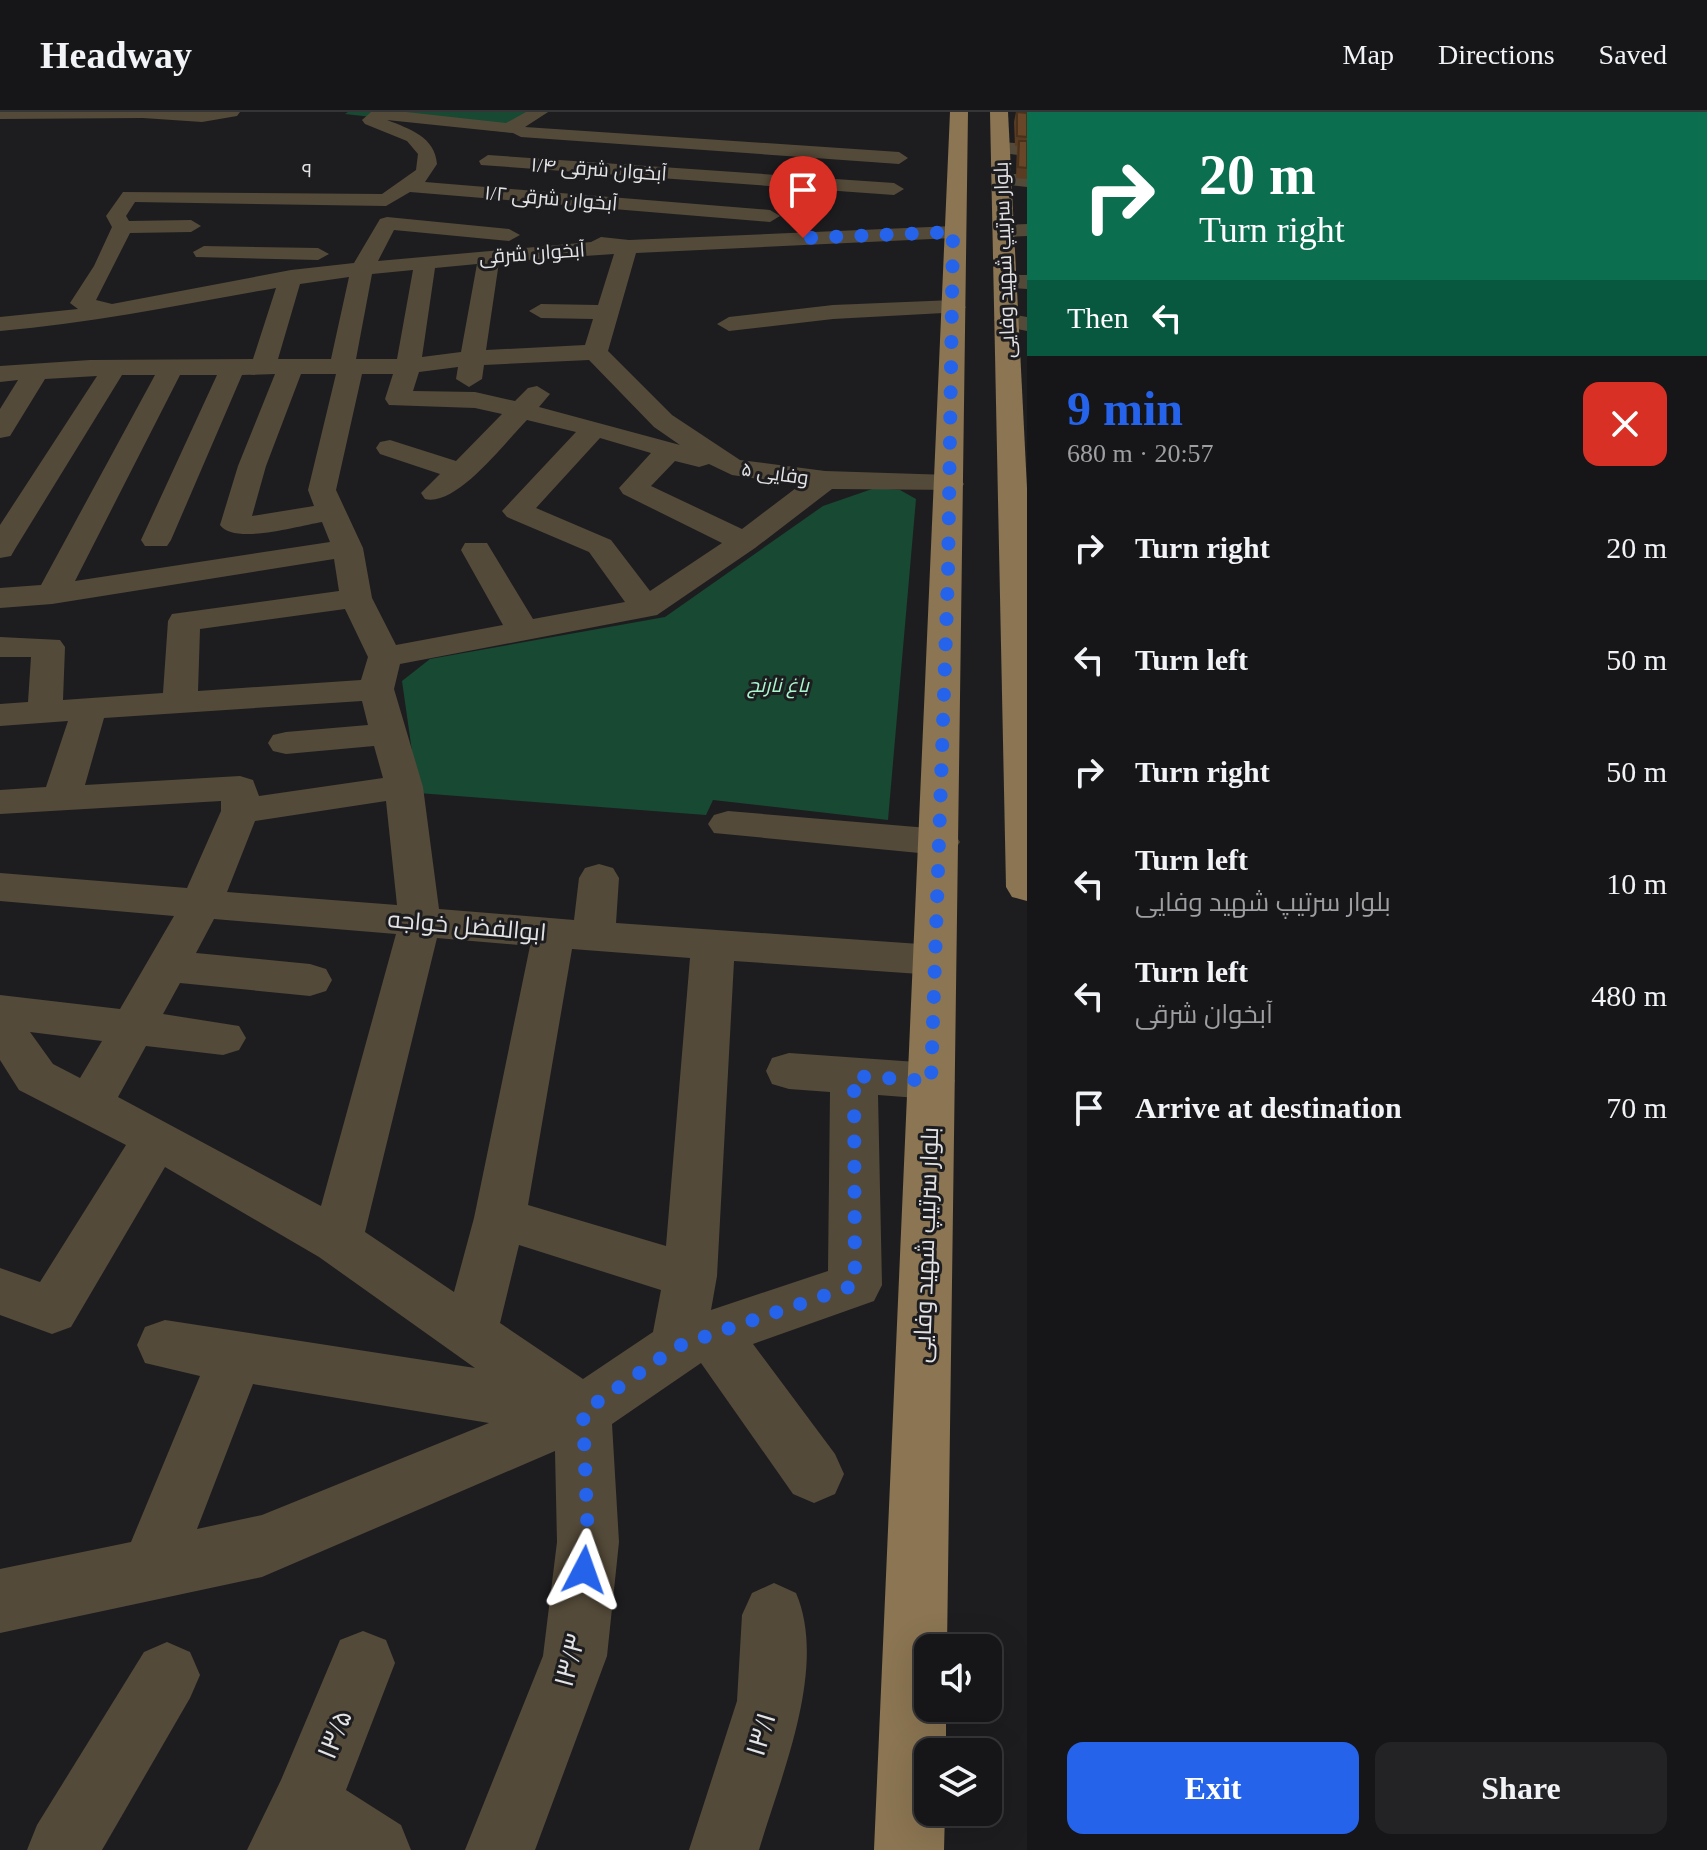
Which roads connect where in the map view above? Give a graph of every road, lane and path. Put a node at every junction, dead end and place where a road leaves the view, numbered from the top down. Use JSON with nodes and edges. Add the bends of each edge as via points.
{"nodes":[{"id":1,"x":231,"y":112,"type":"edge"},
{"id":2,"x":539,"y":112,"type":"edge"},
{"id":3,"x":567,"y":112,"type":"edge"},
{"id":4,"x":959,"y":112,"type":"edge"},
{"id":5,"x":0,"y":114,"type":"edge"},
{"id":6,"x":365,"y":116,"type":"edge"},
{"id":7,"x":1004,"y":117,"type":"edge"},
{"id":8,"x":521,"y":132,"type":"dead end"},
{"id":9,"x":557,"y":134,"type":"junction"},
{"id":10,"x":725,"y":139,"type":"junction"},
{"id":11,"x":1001,"y":148,"type":"junction"},
{"id":12,"x":1027,"y":150,"type":"edge"},
{"id":13,"x":899,"y":158,"type":"dead end"},
{"id":14,"x":488,"y":161,"type":"dead end"},
{"id":15,"x":710,"y":176,"type":"junction"},
{"id":16,"x":146,"y":177,"type":"dead end"},
{"id":17,"x":400,"y":179,"type":"junction"},
{"id":18,"x":1002,"y":179,"type":"junction"},
{"id":19,"x":1027,"y":181,"type":"edge"},
{"id":20,"x":894,"y":189,"type":"dead end"},
{"id":21,"x":130,"y":196,"type":"junction"},
{"id":22,"x":696,"y":210,"type":"junction"},
{"id":23,"x":385,"y":226,"type":"junction"},
{"id":24,"x":122,"y":227,"type":"junction"},
{"id":25,"x":354,"y":229,"type":"dead end"},
{"id":26,"x":933,"y":229,"type":"junction"},
{"id":27,"x":1015,"y":230,"type":"edge"},
{"id":28,"x":682,"y":243,"type":"junction"},
{"id":29,"x":627,"y":246,"type":"junction"},
{"id":30,"x":111,"y":253,"type":"junction"},
{"id":31,"x":142,"y":253,"type":"dead end"},
{"id":32,"x":489,"y":256,"type":"junction"},
{"id":33,"x":195,"y":260,"type":"junction"},
{"id":34,"x":365,"y":262,"type":"junction"},
{"id":35,"x":425,"y":262,"type":"junction"},
{"id":36,"x":291,"y":277,"type":"junction"},
{"id":37,"x":1016,"y":282,"type":"edge"},
{"id":38,"x":218,"y":293,"type":"junction"},
{"id":39,"x":171,"y":301,"type":"junction"},
{"id":40,"x":954,"y":307,"type":"junction"},
{"id":41,"x":541,"y":311,"type":"dead end"},
{"id":42,"x":116,"y":312,"type":"junction"},
{"id":43,"x":605,"y":312,"type":"junction"},
{"id":44,"x":1017,"y":322,"type":"edge"},
{"id":45,"x":0,"y":324,"type":"edge"},
{"id":46,"x":729,"y":324,"type":"dead end"},
{"id":47,"x":595,"y":352,"type":"junction"},
{"id":48,"x":1017,"y":359,"type":"edge"},
{"id":49,"x":346,"y":366,"type":"junction"},
{"id":50,"x":408,"y":366,"type":"junction"},
{"id":51,"x":180,"y":367,"type":"junction"},
{"id":52,"x":233,"y":367,"type":"junction"},
{"id":53,"x":277,"y":367,"type":"junction"},
{"id":54,"x":102,"y":368,"type":"junction"},
{"id":55,"x":471,"y":368,"type":"junction"},
{"id":56,"x":36,"y":372,"type":"junction"},
{"id":57,"x":0,"y":374,"type":"edge"},
{"id":58,"x":952,"y":390,"type":"junction"},
{"id":59,"x":1009,"y":396,"type":"junction"},
{"id":60,"x":398,"y":399,"type":"junction"},
{"id":61,"x":522,"y":411,"type":"junction"},
{"id":62,"x":595,"y":428,"type":"junction"},
{"id":63,"x":0,"y":430,"type":"edge"},
{"id":64,"x":669,"y":451,"type":"junction"},
{"id":65,"x":732,"y":467,"type":"junction"},
{"id":66,"x":461,"y":472,"type":"junction"},
{"id":67,"x":825,"y":480,"type":"junction"},
{"id":68,"x":950,"y":484,"type":"junction"},
{"id":69,"x":0,"y":487,"type":"edge"},
{"id":70,"x":1020,"y":487,"type":"edge"},
{"id":71,"x":74,"y":488,"type":"junction"},
{"id":72,"x":435,"y":493,"type":"dead end"},
{"id":73,"x":330,"y":512,"type":"junction"},
{"id":74,"x":156,"y":540,"type":"dead end"},
{"id":75,"x":744,"y":542,"type":"junction"},
{"id":76,"x":348,"y":548,"type":"junction"},
{"id":77,"x":0,"y":549,"type":"edge"},
{"id":78,"x":476,"y":550,"type":"dead end"},
{"id":79,"x":52,"y":594,"type":"junction"},
{"id":80,"x":0,"y":598,"type":"edge"},
{"id":81,"x":356,"y":598,"type":"junction"},
{"id":82,"x":646,"y":608,"type":"junction"},
{"id":83,"x":523,"y":630,"type":"junction"},
{"id":84,"x":1023,"y":646,"type":"edge"},
{"id":85,"x":0,"y":647,"type":"edge"},
{"id":86,"x":381,"y":673,"type":"junction"},
{"id":87,"x":180,"y":704,"type":"junction"},
{"id":88,"x":89,"y":710,"type":"junction"},
{"id":89,"x":45,"y":712,"type":"junction"},
{"id":90,"x":0,"y":715,"type":"edge"},
{"id":91,"x":389,"y":734,"type":"junction"},
{"id":92,"x":286,"y":743,"type":"dead end"},
{"id":93,"x":1025,"y":768,"type":"edge"},
{"id":94,"x":404,"y":787,"type":"junction"},
{"id":95,"x":62,"y":798,"type":"junction"},
{"id":96,"x":0,"y":802,"type":"edge"},
{"id":97,"x":240,"y":811,"type":"junction"},
{"id":98,"x":728,"y":824,"type":"dead end"},
{"id":99,"x":940,"y":842,"type":"junction"},
{"id":100,"x":599,"y":878,"type":"dead end"},
{"id":101,"x":0,"y":887,"type":"edge"},
{"id":102,"x":1027,"y":887,"type":"edge"},
{"id":103,"x":201,"y":905,"type":"junction"},
{"id":104,"x":299,"y":913,"type":"junction"},
{"id":105,"x":420,"y":923,"type":"junction"},
{"id":106,"x":574,"y":935,"type":"junction"},
{"id":107,"x":713,"y":945,"type":"junction"},
{"id":108,"x":934,"y":960,"type":"junction"},
{"id":109,"x":167,"y":966,"type":"junction"},
{"id":110,"x":0,"y":1012,"type":"edge"},
{"id":111,"x":0,"y":1024,"type":"edge"},
{"id":112,"x":135,"y":1027,"type":"junction"},
{"id":113,"x":223,"y":1038,"type":"dead end"},
{"id":114,"x":789,"y":1071,"type":"dead end"},
{"id":115,"x":854,"y":1076,"type":"junction"},
{"id":116,"x":931,"y":1081,"type":"junction"},
{"id":117,"x":90,"y":1104,"type":"junction"},
{"id":118,"x":156,"y":1138,"type":"junction"},
{"id":119,"x":500,"y":1218,"type":"junction"},
{"id":120,"x":337,"y":1241,"type":"junction"},
{"id":121,"x":690,"y":1276,"type":"junction"},
{"id":122,"x":0,"y":1291,"type":"edge"},
{"id":123,"x":471,"y":1332,"type":"junction"},
{"id":124,"x":696,"y":1340,"type":"junction"},
{"id":125,"x":165,"y":1345,"type":"dead end"},
{"id":126,"x":236,"y":1355,"type":"junction"},
{"id":127,"x":583,"y":1412,"type":"junction"},
{"id":128,"x":814,"y":1474,"type":"dead end"},
{"id":129,"x":151,"y":1569,"type":"junction"},
{"id":130,"x":4,"y":1606,"type":"edge"},
{"id":131,"x":774,"y":1615,"type":"dead end"},
{"id":132,"x":363,"y":1663,"type":"dead end"},
{"id":133,"x":167,"y":1675,"type":"dead end"},
{"id":134,"x":294,"y":1827,"type":"edge"},
{"id":135,"x":62,"y":1850,"type":"edge"},
{"id":136,"x":376,"y":1850,"type":"edge"},
{"id":137,"x":500,"y":1850,"type":"edge"},
{"id":138,"x":724,"y":1850,"type":"edge"},
{"id":139,"x":909,"y":1850,"type":"edge"}],
"edges":[{"from":1,"to":5,"type":"street","via":[[202,117]]},
{"from":2,"to":6,"type":"street","via":[[509,129]]},
{"from":3,"to":9,"type":"street"},
{"from":4,"to":26,"type":"main road","name":"بلوار سرتیپ شهید وفایی"},
{"from":6,"to":17,"type":"street","via":[[413,137],[427,153],[424,173]]},
{"from":7,"to":11,"type":"main road","name":"بلوار سرتیپ شهید وفایی"},
{"from":8,"to":9,"type":"street"},
{"from":9,"to":10,"type":"street"},
{"from":10,"to":13,"type":"street"},
{"from":10,"to":15,"type":"street"},
{"from":11,"to":12,"type":"street"},
{"from":11,"to":18,"type":"main road","name":"بلوار سرتیپ شهید وفایی"},
{"from":14,"to":15,"type":"street","name":"آبخوان شرقی ۱/۴"},
{"from":15,"to":20,"type":"street","name":"آبخوان شرقی ۱/۴"},
{"from":15,"to":22,"type":"street"},
{"from":16,"to":21,"type":"street"},
{"from":17,"to":21,"type":"street","via":[[386,200]]},
{"from":17,"to":22,"type":"street","name":"آبخوان شرقی ۱/۲"},
{"from":18,"to":19,"type":"street"},
{"from":18,"to":27,"type":"main road","name":"بلوار سرتیپ شهید وفایی"},
{"from":21,"to":24,"type":"street","via":[[116,216]]},
{"from":22,"to":26,"type":"street","name":"آبخوان شرقی ۱/۲"},
{"from":22,"to":28,"type":"street"},
{"from":23,"to":25,"type":"street"},
{"from":23,"to":29,"type":"street"},
{"from":23,"to":34,"type":"street"},
{"from":24,"to":30,"type":"street"},
{"from":24,"to":33,"type":"street","via":[[214,226]]},
{"from":26,"to":28,"type":"street","name":"آبخوان شرقی"},
{"from":26,"to":40,"type":"main road","name":"بلوار سرتیپ شهید وفایی"},
{"from":27,"to":37,"type":"main road","name":"بلوار سرتیپ شهید وفایی"},
{"from":28,"to":29,"type":"street","name":"آبخوان شرقی"},
{"from":29,"to":32,"type":"street","name":"آبخوان شرقی"},
{"from":29,"to":43,"type":"street"},
{"from":30,"to":31,"type":"street"},
{"from":30,"to":42,"type":"street","via":[[82,303]]},
{"from":32,"to":35,"type":"street","name":"آبخوان شرقی"},
{"from":32,"to":55,"type":"street"},
{"from":33,"to":34,"type":"street"},
{"from":33,"to":39,"type":"street"},
{"from":34,"to":35,"type":"street","name":"آبخوان شرقی"},
{"from":34,"to":36,"type":"street","name":"آبخوان شرقی"},
{"from":34,"to":49,"type":"street"},
{"from":35,"to":50,"type":"street"},
{"from":36,"to":38,"type":"street","name":"آبخوان شرقی","via":[[245,282]]},
{"from":36,"to":53,"type":"street"},
{"from":37,"to":44,"type":"main road","name":"بلوار سرتیپ شهید وفایی"},
{"from":38,"to":39,"type":"street","name":"آبخوان شرقی"},
{"from":38,"to":51,"type":"street"},
{"from":39,"to":42,"type":"street","name":"آبخوان شرقی"},
{"from":40,"to":46,"type":"street","via":[[833,312]]},
{"from":40,"to":58,"type":"main road","name":"بلوار سرتیپ شهید وفایی"},
{"from":41,"to":43,"type":"street"},
{"from":42,"to":45,"type":"street","name":"آبخوان شرقی"},
{"from":42,"to":54,"type":"street"},
{"from":43,"to":47,"type":"street"},
{"from":44,"to":48,"type":"main road","name":"بلوار سرتیپ شهید وفایی"},
{"from":47,"to":55,"type":"street"},
{"from":47,"to":61,"type":"street","via":[[564,362]]},
{"from":47,"to":65,"type":"street","name":"وفایی ۵","via":[[663,421]]},
{"from":48,"to":59,"type":"main road","name":"بلوار سرتیپ شهید وفایی"},
{"from":49,"to":50,"type":"street"},
{"from":49,"to":53,"type":"street"},
{"from":49,"to":73,"type":"street","via":[[322,490]]},
{"from":50,"to":55,"type":"street"},
{"from":50,"to":60,"type":"street"},
{"from":51,"to":52,"type":"street"},
{"from":51,"to":54,"type":"street"},
{"from":51,"to":71,"type":"street"},
{"from":52,"to":53,"type":"street"},
{"from":52,"to":74,"type":"street"},
{"from":53,"to":73,"type":"street","via":[[235,525]]},
{"from":54,"to":56,"type":"street"},
{"from":54,"to":71,"type":"street"},
{"from":56,"to":57,"type":"street"},
{"from":56,"to":63,"type":"street"},
{"from":58,"to":59,"type":"main road"},
{"from":58,"to":68,"type":"main road","name":"بلوار سرتیپ شهید وفایی"},
{"from":59,"to":70,"type":"main road","name":"بلوار سرتیپ شهید وفایی"},
{"from":60,"to":61,"type":"street","via":[[475,400]]},
{"from":60,"to":66,"type":"street","via":[[390,436]]},
{"from":61,"to":62,"type":"street"},
{"from":61,"to":66,"type":"street"},
{"from":62,"to":64,"type":"street"},
{"from":62,"to":82,"type":"street","via":[[517,511],[600,546]]},
{"from":64,"to":65,"type":"street"},
{"from":64,"to":75,"type":"street","via":[[633,488]]},
{"from":65,"to":67,"type":"street","name":"وفایی ۵"},
{"from":66,"to":72,"type":"street"},
{"from":67,"to":68,"type":"street","name":"وفایی ۵"},
{"from":67,"to":75,"type":"street"},
{"from":68,"to":99,"type":"main road","name":"بلوار سرتیپ شهید وفایی"},
{"from":69,"to":71,"type":"street"},
{"from":70,"to":84,"type":"main road","name":"بلوار سرتیپ شهید وفایی"},
{"from":71,"to":77,"type":"street"},
{"from":71,"to":79,"type":"street","via":[[67,561]]},
{"from":73,"to":76,"type":"street"},
{"from":75,"to":82,"type":"street"},
{"from":76,"to":79,"type":"street"},
{"from":76,"to":81,"type":"street"},
{"from":78,"to":83,"type":"street"},
{"from":79,"to":80,"type":"street"},
{"from":81,"to":86,"type":"street"},
{"from":81,"to":87,"type":"street","via":[[184,621]]},
{"from":82,"to":83,"type":"street"},
{"from":83,"to":86,"type":"street"},
{"from":84,"to":93,"type":"main road","name":"بلوار سرتیپ شهید وفایی"},
{"from":85,"to":89,"type":"street","via":[[48,647]]},
{"from":86,"to":87,"type":"street"},
{"from":86,"to":91,"type":"street"},
{"from":87,"to":88,"type":"street"},
{"from":88,"to":89,"type":"street"},
{"from":88,"to":95,"type":"street"},
{"from":89,"to":90,"type":"street"},
{"from":91,"to":92,"type":"street"},
{"from":91,"to":94,"type":"street"},
{"from":93,"to":102,"type":"main road","name":"بلوار سرتیپ شهید وفایی"},
{"from":94,"to":97,"type":"street"},
{"from":94,"to":105,"type":"street"},
{"from":95,"to":96,"type":"street"},
{"from":95,"to":97,"type":"street","via":[[240,788]]},
{"from":97,"to":103,"type":"street"},
{"from":98,"to":99,"type":"street"},
{"from":99,"to":108,"type":"main road","name":"بلوار سرتیپ شهید وفایی"},
{"from":100,"to":106,"type":"street"},
{"from":101,"to":103,"type":"street","name":"ابوالفضل خواجه"},
{"from":103,"to":104,"type":"street","name":"ابوالفضل خواجه"},
{"from":103,"to":109,"type":"street"},
{"from":104,"to":105,"type":"street","name":"ابوالفضل خواجه"},
{"from":104,"to":109,"type":"street","via":[[290,978]]},
{"from":105,"to":106,"type":"street","name":"ابوالفضل خواجه"},
{"from":105,"to":120,"type":"street"},
{"from":106,"to":107,"type":"street","name":"ابوالفضل خواجه"},
{"from":106,"to":119,"type":"street"},
{"from":107,"to":108,"type":"street","name":"ابوالفضل خواجه"},
{"from":107,"to":121,"type":"street"},
{"from":108,"to":116,"type":"main road","name":"بلوار سرتیپ شهید وفایی"},
{"from":109,"to":112,"type":"street"},
{"from":110,"to":112,"type":"street"},
{"from":111,"to":117,"type":"street","via":[[36,1077]]},
{"from":112,"to":113,"type":"street"},
{"from":112,"to":117,"type":"street"},
{"from":114,"to":115,"type":"street"},
{"from":115,"to":116,"type":"street"},
{"from":115,"to":124,"type":"street","via":[[855,1285]]},
{"from":116,"to":139,"type":"main road","name":"بلوار سرتیپ شهید وفایی"},
{"from":117,"to":118,"type":"street"},
{"from":118,"to":120,"type":"street"},
{"from":118,"to":122,"type":"street","via":[[52,1310]]},
{"from":119,"to":121,"type":"street"},
{"from":119,"to":123,"type":"street"},
{"from":120,"to":123,"type":"street"},
{"from":121,"to":124,"type":"street"},
{"from":123,"to":127,"type":"street"},
{"from":124,"to":127,"type":"street"},
{"from":124,"to":128,"type":"street"},
{"from":125,"to":126,"type":"street"},
{"from":126,"to":127,"type":"street"},
{"from":126,"to":129,"type":"street"},
{"from":127,"to":129,"type":"street","via":[[262,1546]]},
{"from":127,"to":137,"type":"street","name":"۱۳/۳","via":[[588,1542],[575,1656]]},
{"from":129,"to":130,"type":"street"},
{"from":131,"to":138,"type":"street","name":"۱۳/۱","via":[[770,1701]]},
{"from":132,"to":134,"type":"street","name":"۱۳/۵"},
{"from":133,"to":135,"type":"street"},
{"from":134,"to":136,"type":"street"}]}
